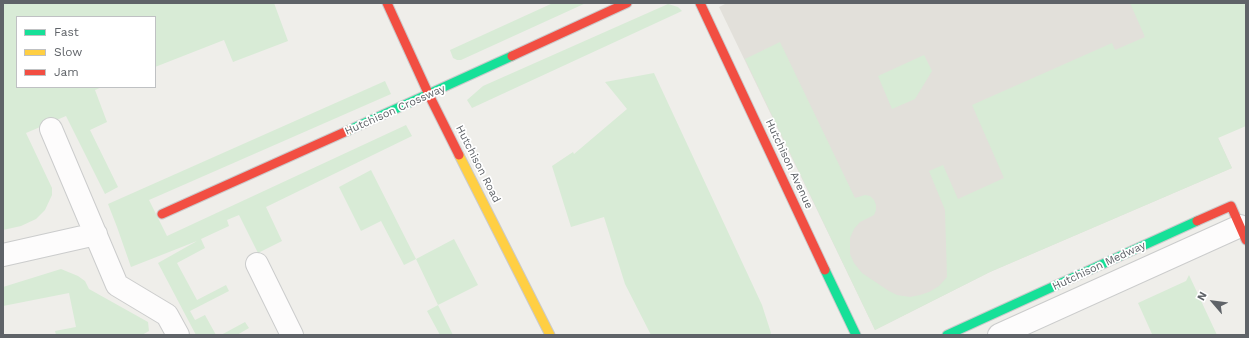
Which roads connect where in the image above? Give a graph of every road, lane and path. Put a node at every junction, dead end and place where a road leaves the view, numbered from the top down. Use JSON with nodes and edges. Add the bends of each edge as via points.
{"nodes":[{"id":1,"x":387,"y":3,"type":"edge"},
{"id":2,"x":627,"y":3,"type":"edge"},
{"id":3,"x":700,"y":3,"type":"edge"},
{"id":4,"x":430,"y":95,"type":"junction"},
{"id":5,"x":51,"y":129,"type":"dead end"},
{"id":6,"x":162,"y":214,"type":"dead end"},
{"id":7,"x":1243,"y":233,"type":"edge"},
{"id":8,"x":96,"y":234,"type":"junction"},
{"id":9,"x":3,"y":255,"type":"edge"},
{"id":10,"x":257,"y":264,"type":"dead end"},
{"id":11,"x":178,"y":335,"type":"edge"},
{"id":12,"x":292,"y":335,"type":"edge"},
{"id":13,"x":550,"y":335,"type":"edge"},
{"id":14,"x":856,"y":335,"type":"edge"},
{"id":15,"x":947,"y":335,"type":"edge"},
{"id":16,"x":999,"y":335,"type":"edge"}],
"edges":[{"from":1,"to":4,"type":"street","name":"Hutchison Road"},
{"from":2,"to":4,"type":"street","name":"Hutchison Crossway"},
{"from":3,"to":14,"type":"street","name":"Hutchison Avenue"},
{"from":4,"to":6,"type":"street","name":"Hutchison Crossway"},
{"from":4,"to":13,"type":"street","name":"Hutchison Road"},
{"from":5,"to":8,"type":"street"},
{"from":7,"to":15,"type":"street","name":"Hutchison Medway","via":[[1231,206]]},
{"from":7,"to":16,"type":"street","name":"Hutchison Medway"},
{"from":8,"to":9,"type":"street"},
{"from":8,"to":11,"type":"street","via":[[118,285],[167,315]]},
{"from":10,"to":12,"type":"street"}]}
